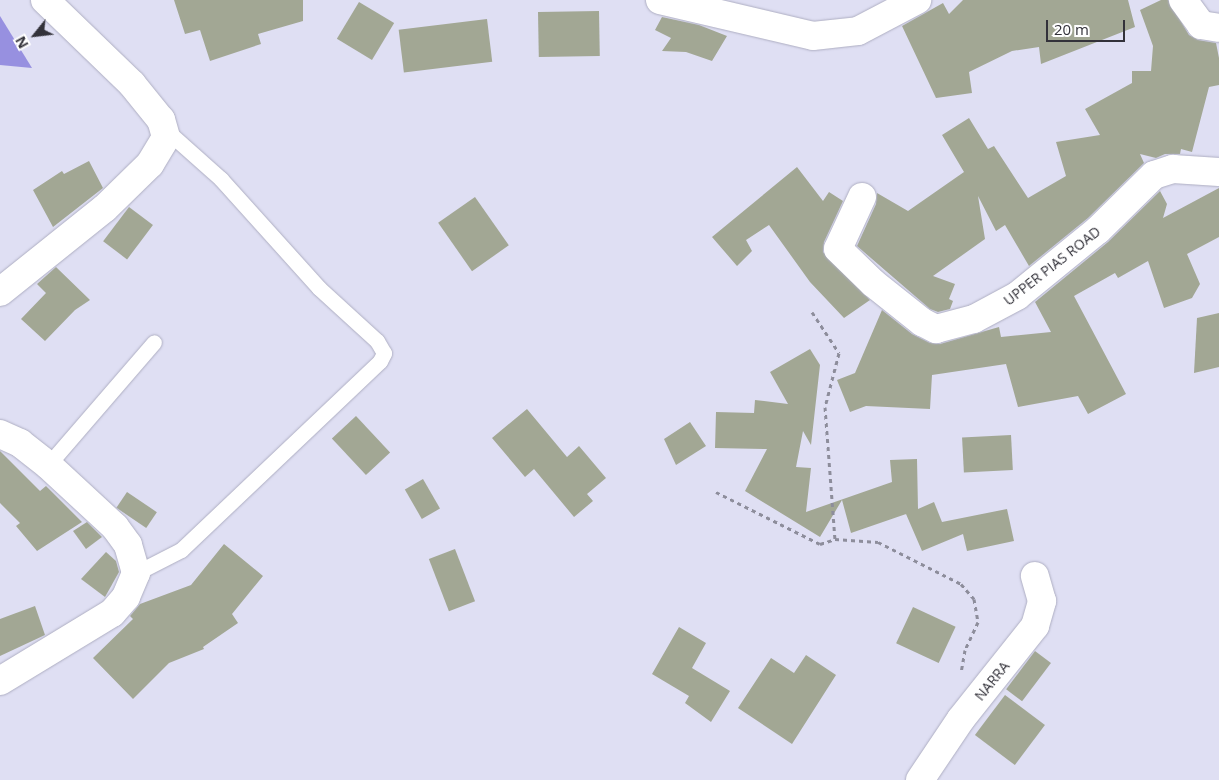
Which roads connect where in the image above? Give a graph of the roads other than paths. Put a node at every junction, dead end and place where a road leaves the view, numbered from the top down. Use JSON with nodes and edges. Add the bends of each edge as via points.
{"nodes":[{"id":1,"x":45,"y":0,"type":"edge"},
{"id":2,"x":660,"y":0,"type":"edge"},
{"id":3,"x":917,"y":0,"type":"edge"},
{"id":4,"x":1183,"y":0,"type":"edge"},
{"id":5,"x":1219,"y":28,"type":"edge"},
{"id":6,"x":166,"y":130,"type":"junction"},
{"id":7,"x":1219,"y":172,"type":"edge"},
{"id":8,"x":862,"y":197,"type":"dead end"},
{"id":9,"x":0,"y":292,"type":"edge"},
{"id":10,"x":154,"y":342,"type":"dead end"},
{"id":11,"x":0,"y":434,"type":"edge"},
{"id":12,"x":48,"y":465,"type":"junction"},
{"id":13,"x":136,"y":573,"type":"junction"},
{"id":14,"x":1035,"y":576,"type":"dead end"},
{"id":15,"x":0,"y":681,"type":"edge"},
{"id":16,"x":920,"y":780,"type":"edge"}],
"edges":[{"from":1,"to":6,"type":"street","via":[[132,84]]},
{"from":2,"to":3,"type":"street","via":[[813,36],[858,32]]},
{"from":4,"to":5,"type":"street","via":[[1201,25]]},
{"from":6,"to":9,"type":"street","via":[[164,145],[144,171],[105,208]]},
{"from":6,"to":13,"type":"lane","via":[[221,179],[319,288],[377,341],[384,353],[380,361],[182,550]]},
{"from":7,"to":8,"type":"street","name":"UPPER PIAS ROAD","via":[[1173,169],[1154,175],[1098,230],[1017,296],[993,311],[952,328],[936,329],[922,322],[873,283],[838,249]]},
{"from":10,"to":12,"type":"lane"},
{"from":11,"to":12,"type":"street","via":[[20,443]]},
{"from":12,"to":13,"type":"street","via":[[115,527],[128,545]]},
{"from":13,"to":15,"type":"street","via":[[126,597],[112,613]]},
{"from":14,"to":16,"type":"street","name":"NARRA","via":[[1042,602],[1035,626],[962,719]]}]}
